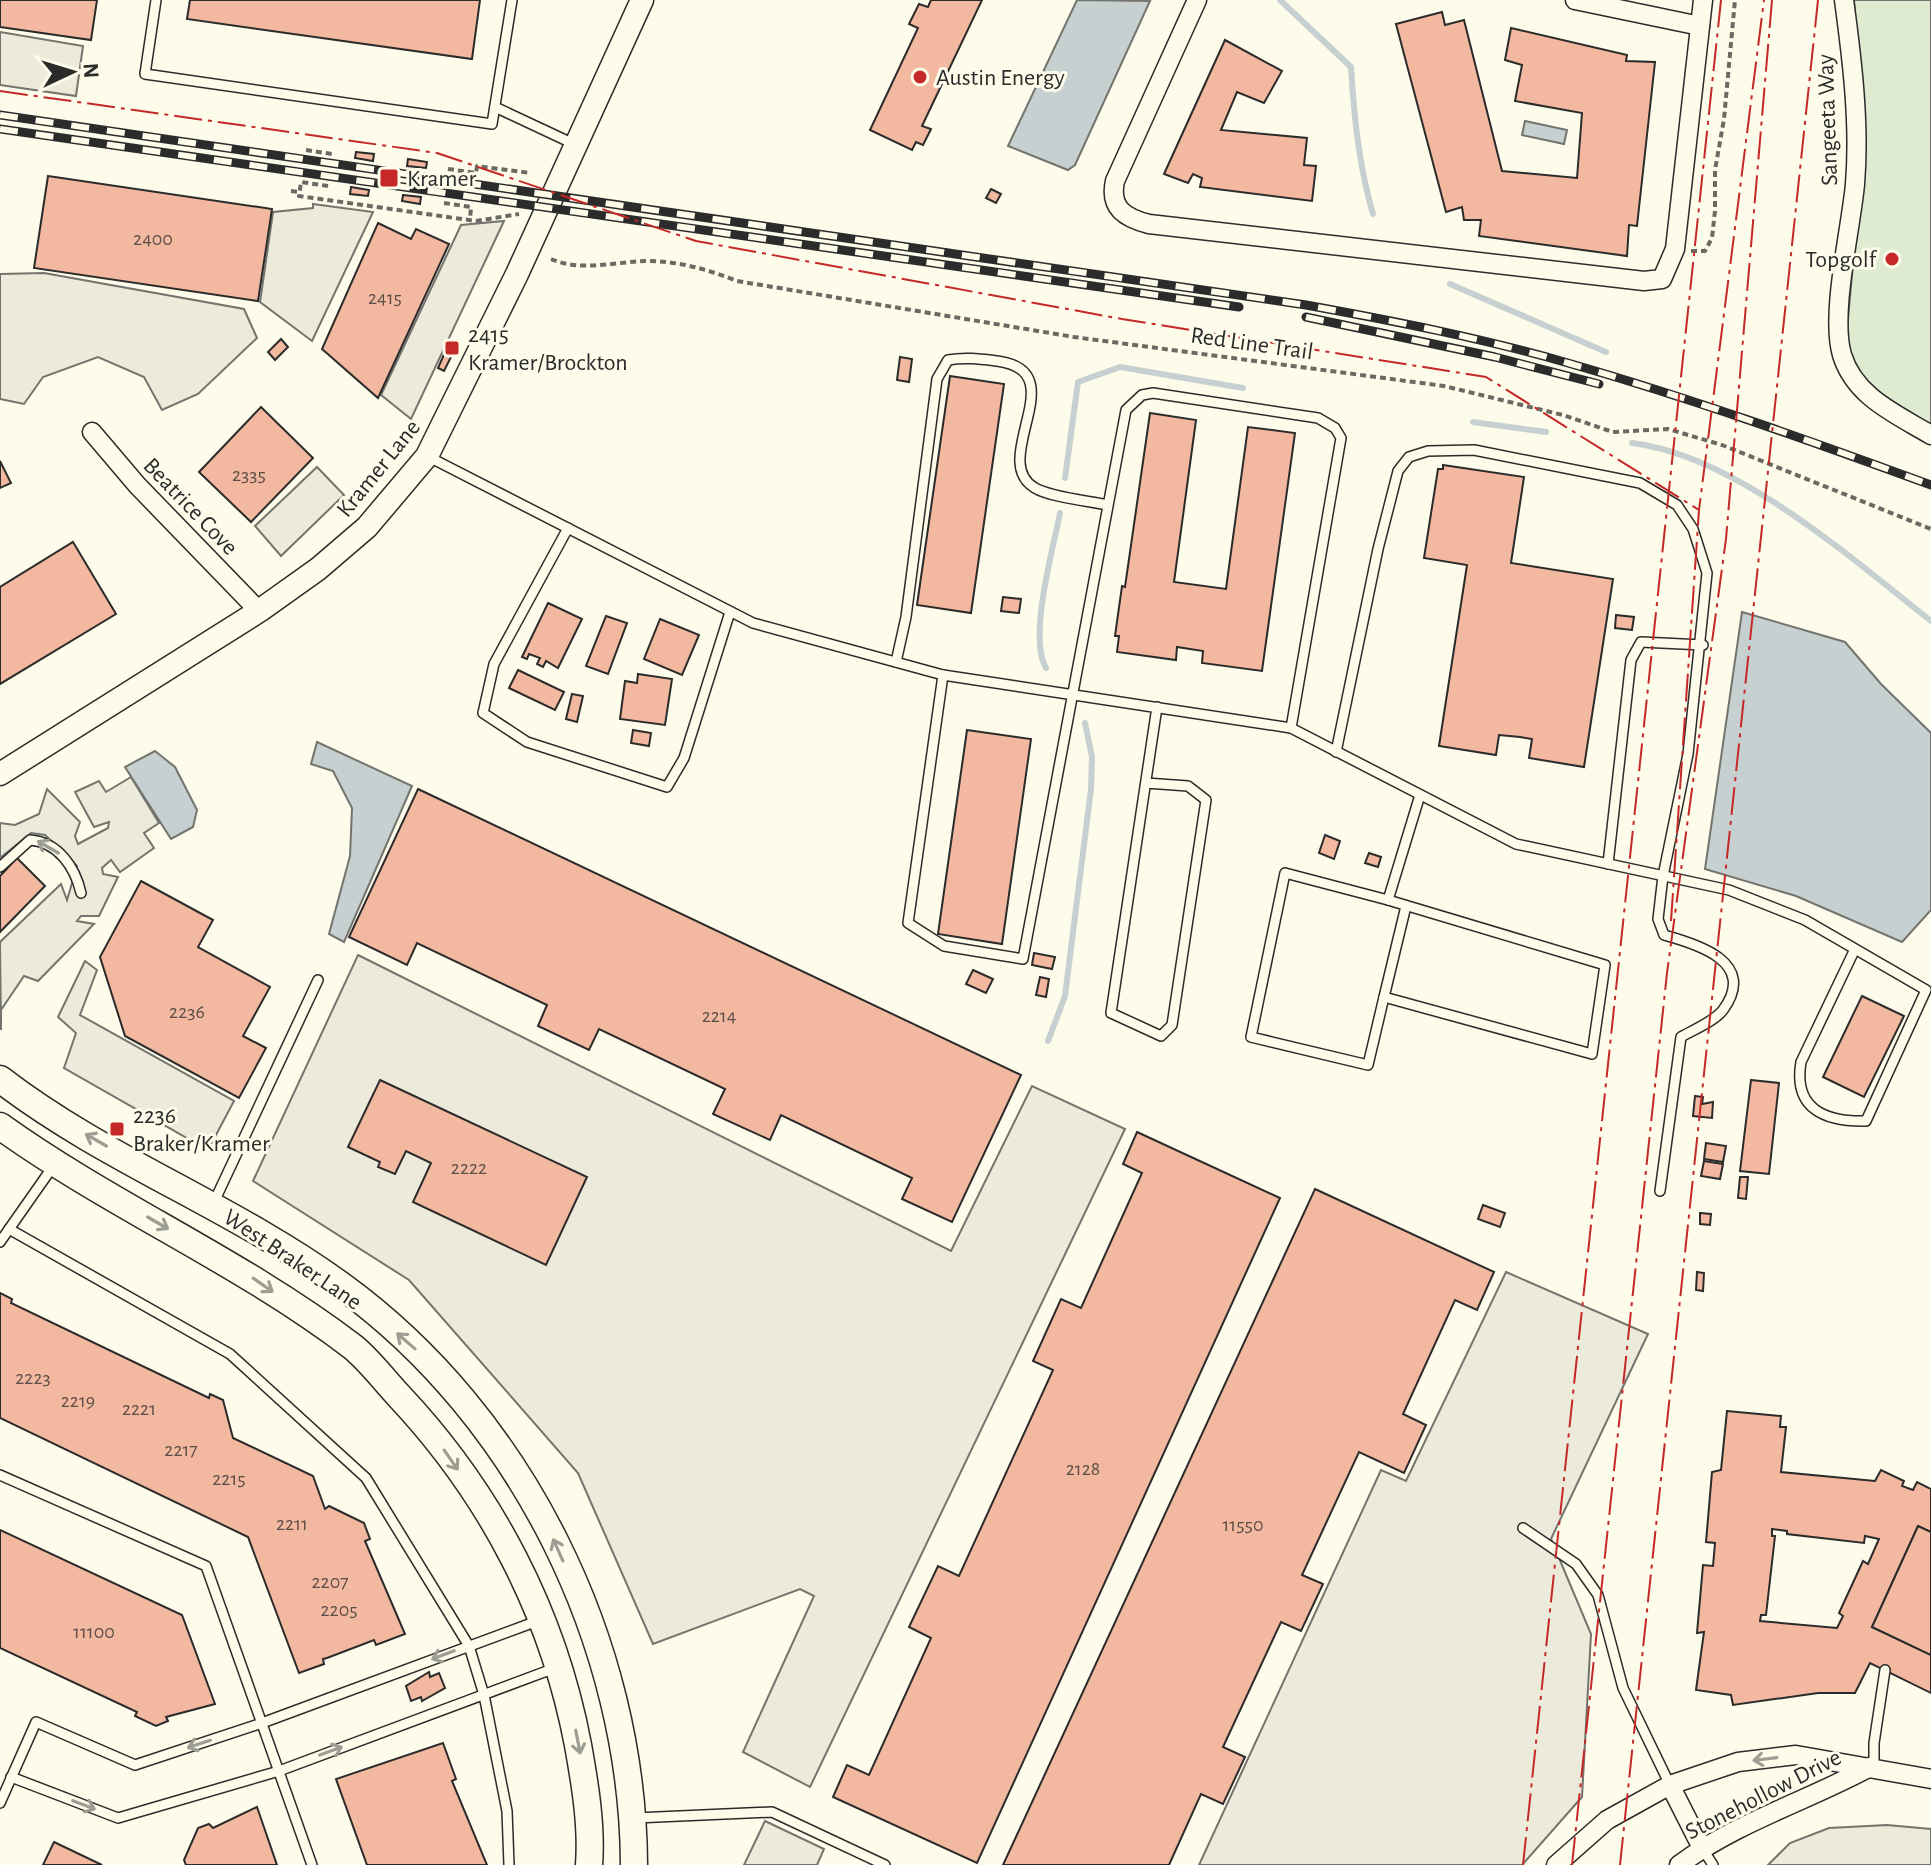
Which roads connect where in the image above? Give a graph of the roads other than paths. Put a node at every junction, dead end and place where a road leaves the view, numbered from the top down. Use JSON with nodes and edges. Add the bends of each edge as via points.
{"nodes":[{"id":1,"x":156,"y":0,"type":"edge"},
{"id":2,"x":512,"y":0,"type":"edge"},
{"id":3,"x":642,"y":0,"type":"edge"},
{"id":4,"x":1197,"y":0,"type":"edge"},
{"id":5,"x":1575,"y":0,"type":"edge"},
{"id":6,"x":1703,"y":0,"type":"edge"},
{"id":7,"x":1844,"y":0,"type":"edge"},
{"id":8,"x":1700,"y":26,"type":"junction"},
{"id":9,"x":495,"y":107,"type":"junction"},
{"id":10,"x":576,"y":145,"type":"junction"},
{"id":11,"x":92,"y":432,"type":"dead end"},
{"id":12,"x":1931,"y":435,"type":"edge"},
{"id":13,"x":427,"y":456,"type":"junction"},
{"id":14,"x":1107,"y":505,"type":"junction"},
{"id":15,"x":568,"y":528,"type":"junction"},
{"id":16,"x":259,"y":611,"type":"junction"},
{"id":17,"x":730,"y":612,"type":"junction"},
{"id":18,"x":1703,"y":645,"type":"junction"},
{"id":19,"x":896,"y":662,"type":"junction"},
{"id":20,"x":943,"y":675,"type":"junction"},
{"id":21,"x":1071,"y":696,"type":"junction"},
{"id":22,"x":1157,"y":707,"type":"junction"},
{"id":23,"x":1291,"y":728,"type":"junction"},
{"id":24,"x":1336,"y":752,"type":"junction"},
{"id":25,"x":0,"y":774,"type":"edge"},
{"id":26,"x":1146,"y":783,"type":"junction"},
{"id":27,"x":1420,"y":795,"type":"junction"},
{"id":28,"x":1608,"y":864,"type":"junction"},
{"id":29,"x":0,"y":867,"type":"edge"},
{"id":30,"x":1663,"y":876,"type":"junction"},
{"id":31,"x":81,"y":893,"type":"dead end"},
{"id":32,"x":1388,"y":900,"type":"junction"},
{"id":33,"x":1406,"y":906,"type":"junction"},
{"id":34,"x":1855,"y":949,"type":"junction"},
{"id":35,"x":318,"y":980,"type":"dead end"},
{"id":36,"x":1384,"y":997,"type":"junction"},
{"id":37,"x":0,"y":1079,"type":"edge"},
{"id":38,"x":0,"y":1126,"type":"edge"},
{"id":39,"x":56,"y":1163,"type":"junction"},
{"id":40,"x":1660,"y":1191,"type":"dead end"},
{"id":41,"x":213,"y":1205,"type":"junction"},
{"id":42,"x":9,"y":1229,"type":"junction"},
{"id":43,"x":0,"y":1242,"type":"edge"},
{"id":44,"x":196,"y":1245,"type":"junction"},
{"id":45,"x":0,"y":1475,"type":"edge"},
{"id":46,"x":1523,"y":1528,"type":"dead end"},
{"id":47,"x":581,"y":1601,"type":"junction"},
{"id":48,"x":543,"y":1618,"type":"junction"},
{"id":49,"x":469,"y":1646,"type":"junction"},
{"id":50,"x":599,"y":1647,"type":"junction"},
{"id":51,"x":560,"y":1666,"type":"junction"},
{"id":52,"x":1885,"y":1670,"type":"dead end"},
{"id":53,"x":484,"y":1695,"type":"junction"},
{"id":54,"x":262,"y":1723,"type":"junction"},
{"id":55,"x":1872,"y":1767,"type":"junction"},
{"id":56,"x":279,"y":1771,"type":"junction"},
{"id":57,"x":11,"y":1777,"type":"junction"},
{"id":58,"x":1931,"y":1779,"type":"edge"},
{"id":59,"x":1670,"y":1785,"type":"junction"},
{"id":60,"x":0,"y":1803,"type":"edge"},
{"id":61,"x":632,"y":1818,"type":"junction"},
{"id":62,"x":1702,"y":1848,"type":"junction"},
{"id":63,"x":312,"y":1865,"type":"edge"},
{"id":64,"x":509,"y":1865,"type":"edge"},
{"id":65,"x":589,"y":1865,"type":"edge"},
{"id":66,"x":634,"y":1865,"type":"edge"},
{"id":67,"x":885,"y":1865,"type":"edge"},
{"id":68,"x":1556,"y":1865,"type":"edge"},
{"id":69,"x":1679,"y":1865,"type":"edge"},
{"id":70,"x":1713,"y":1865,"type":"edge"}],
"edges":[{"from":1,"to":9,"type":"lane","via":[[145,74],[492,124]]},
{"from":2,"to":9,"type":"lane"},
{"from":3,"to":10,"type":"street","name":"Kramer Lane"},
{"from":4,"to":8,"type":"street","via":[[1115,181],[1113,198],[1126,216],[1149,224],[1644,281],[1662,279],[1675,249]]},
{"from":5,"to":8,"type":"street"},
{"from":6,"to":8,"type":"street"},
{"from":7,"to":12,"type":"street","name":"Sangeeta Way","via":[[1855,150],[1838,327],[1842,355],[1856,383],[1872,399]]},
{"from":9,"to":10,"type":"lane"},
{"from":10,"to":13,"type":"street","name":"Kramer Lane"},
{"from":11,"to":16,"type":"street","name":"Beatrice Cove"},
{"from":13,"to":15,"type":"lane"},
{"from":13,"to":16,"type":"street","name":"Kramer Lane","via":[[367,527]]},
{"from":14,"to":19,"type":"lane","via":[[1035,489],[1022,475],[1032,385],[1026,372],[1012,363],[948,360],[937,379]]},
{"from":14,"to":21,"type":"lane"},
{"from":14,"to":23,"type":"lane","via":[[1126,410],[1142,395],[1318,418],[1335,428],[1341,438]]},
{"from":15,"to":17,"type":"lane"},
{"from":15,"to":17,"type":"lane","via":[[494,664],[483,713],[527,742],[667,787],[684,758]]},
{"from":16,"to":25,"type":"street","name":"Kramer Lane"},
{"from":17,"to":19,"type":"lane"},
{"from":18,"to":24,"type":"lane","via":[[1707,573],[1693,529],[1677,505],[1640,483],[1474,450],[1428,451],[1409,457],[1398,471]]},
{"from":18,"to":28,"type":"lane","via":[[1641,642],[1631,660]]},
{"from":18,"to":30,"type":"lane"},
{"from":19,"to":20,"type":"lane"},
{"from":20,"to":21,"type":"lane"},
{"from":20,"to":21,"type":"lane","via":[[908,923],[944,946],[1023,959]]},
{"from":21,"to":22,"type":"lane"},
{"from":22,"to":23,"type":"lane"},
{"from":22,"to":26,"type":"lane"},
{"from":23,"to":24,"type":"lane"},
{"from":24,"to":27,"type":"lane"},
{"from":26,"to":26,"type":"lane","via":[[1188,786],[1206,800],[1172,1025],[1161,1036],[1111,1013]]},
{"from":27,"to":28,"type":"lane","via":[[1516,844]]},
{"from":27,"to":32,"type":"lane"},
{"from":28,"to":30,"type":"lane"},
{"from":31,"to":29,"type":"lane","one_way":true,"via":[[76,872],[42,841],[30,840]]},
{"from":30,"to":34,"type":"lane","via":[[1729,890],[1805,920]]},
{"from":30,"to":40,"type":"lane","via":[[1658,919],[1664,935],[1706,947],[1728,966],[1733,986],[1722,1011],[1681,1037]]},
{"from":32,"to":33,"type":"lane"},
{"from":32,"to":36,"type":"lane","via":[[1285,873],[1251,1037],[1368,1065]]},
{"from":33,"to":36,"type":"lane"},
{"from":33,"to":36,"type":"lane","via":[[1605,965],[1592,1054]]},
{"from":34,"to":34,"type":"lane","via":[[1926,990],[1866,1121],[1839,1121],[1810,1107],[1798,1082],[1801,1062]]},
{"from":35,"to":41,"type":"lane"},
{"from":41,"to":37,"type":"main road","name":"West Braker Lane","one_way":true},
{"from":38,"to":39,"type":"main road","name":"West Braker Lane"},
{"from":39,"to":42,"type":"lane"},
{"from":39,"to":44,"type":"main road","name":"West Braker Lane","one_way":true},
{"from":41,"to":44,"type":"main road"},
{"from":47,"to":41,"type":"main road","name":"West Braker Lane","one_way":true,"via":[[547,1525],[504,1450],[429,1361],[342,1286]]},
{"from":42,"to":43,"type":"lane"},
{"from":42,"to":49,"type":"lane","via":[[230,1354],[366,1478]]},
{"from":44,"to":48,"type":"main road","name":"West Braker Lane","one_way":true,"via":[[356,1349],[427,1426],[504,1534]]},
{"from":45,"to":54,"type":"lane","via":[[206,1566]]},
{"from":46,"to":59,"type":"lane","via":[[1576,1564],[1598,1595],[1623,1688]]},
{"from":47,"to":48,"type":"main road"},
{"from":47,"to":50,"type":"main road","name":"West Braker Lane"},
{"from":48,"to":49,"type":"lane"},
{"from":48,"to":51,"type":"main road","name":"West Braker Lane"},
{"from":49,"to":53,"type":"lane"},
{"from":49,"to":54,"type":"lane","one_way":true},
{"from":50,"to":51,"type":"main road"},
{"from":50,"to":61,"type":"main road","name":"West Braker Lane","via":[[624,1754]]},
{"from":51,"to":53,"type":"lane"},
{"from":51,"to":65,"type":"main road","name":"West Braker Lane","one_way":true,"via":[[582,1763]]},
{"from":52,"to":55,"type":"lane"},
{"from":56,"to":53,"type":"lane","one_way":true},
{"from":53,"to":64,"type":"lane","via":[[507,1811]]},
{"from":54,"to":56,"type":"lane"},
{"from":54,"to":57,"type":"lane","one_way":true,"via":[[135,1765],[36,1722]]},
{"from":55,"to":58,"type":"street","name":"Stonehollow Drive"},
{"from":55,"to":59,"type":"street","name":"Stonehollow Drive","one_way":true,"via":[[1796,1755],[1738,1762]]},
{"from":55,"to":62,"type":"street","name":"Stonehollow Drive"},
{"from":57,"to":56,"type":"lane","one_way":true,"via":[[118,1818]]},
{"from":56,"to":63,"type":"lane"},
{"from":57,"to":60,"type":"lane"},
{"from":59,"to":62,"type":"street"},
{"from":59,"to":68,"type":"street","name":"Stonehollow Drive","via":[[1607,1820]]},
{"from":61,"to":66,"type":"main road","name":"West Braker Lane"},
{"from":61,"to":67,"type":"lane","via":[[772,1812]]},
{"from":62,"to":69,"type":"street","name":"Stonehollow Drive"},
{"from":62,"to":70,"type":"lane"}]}
